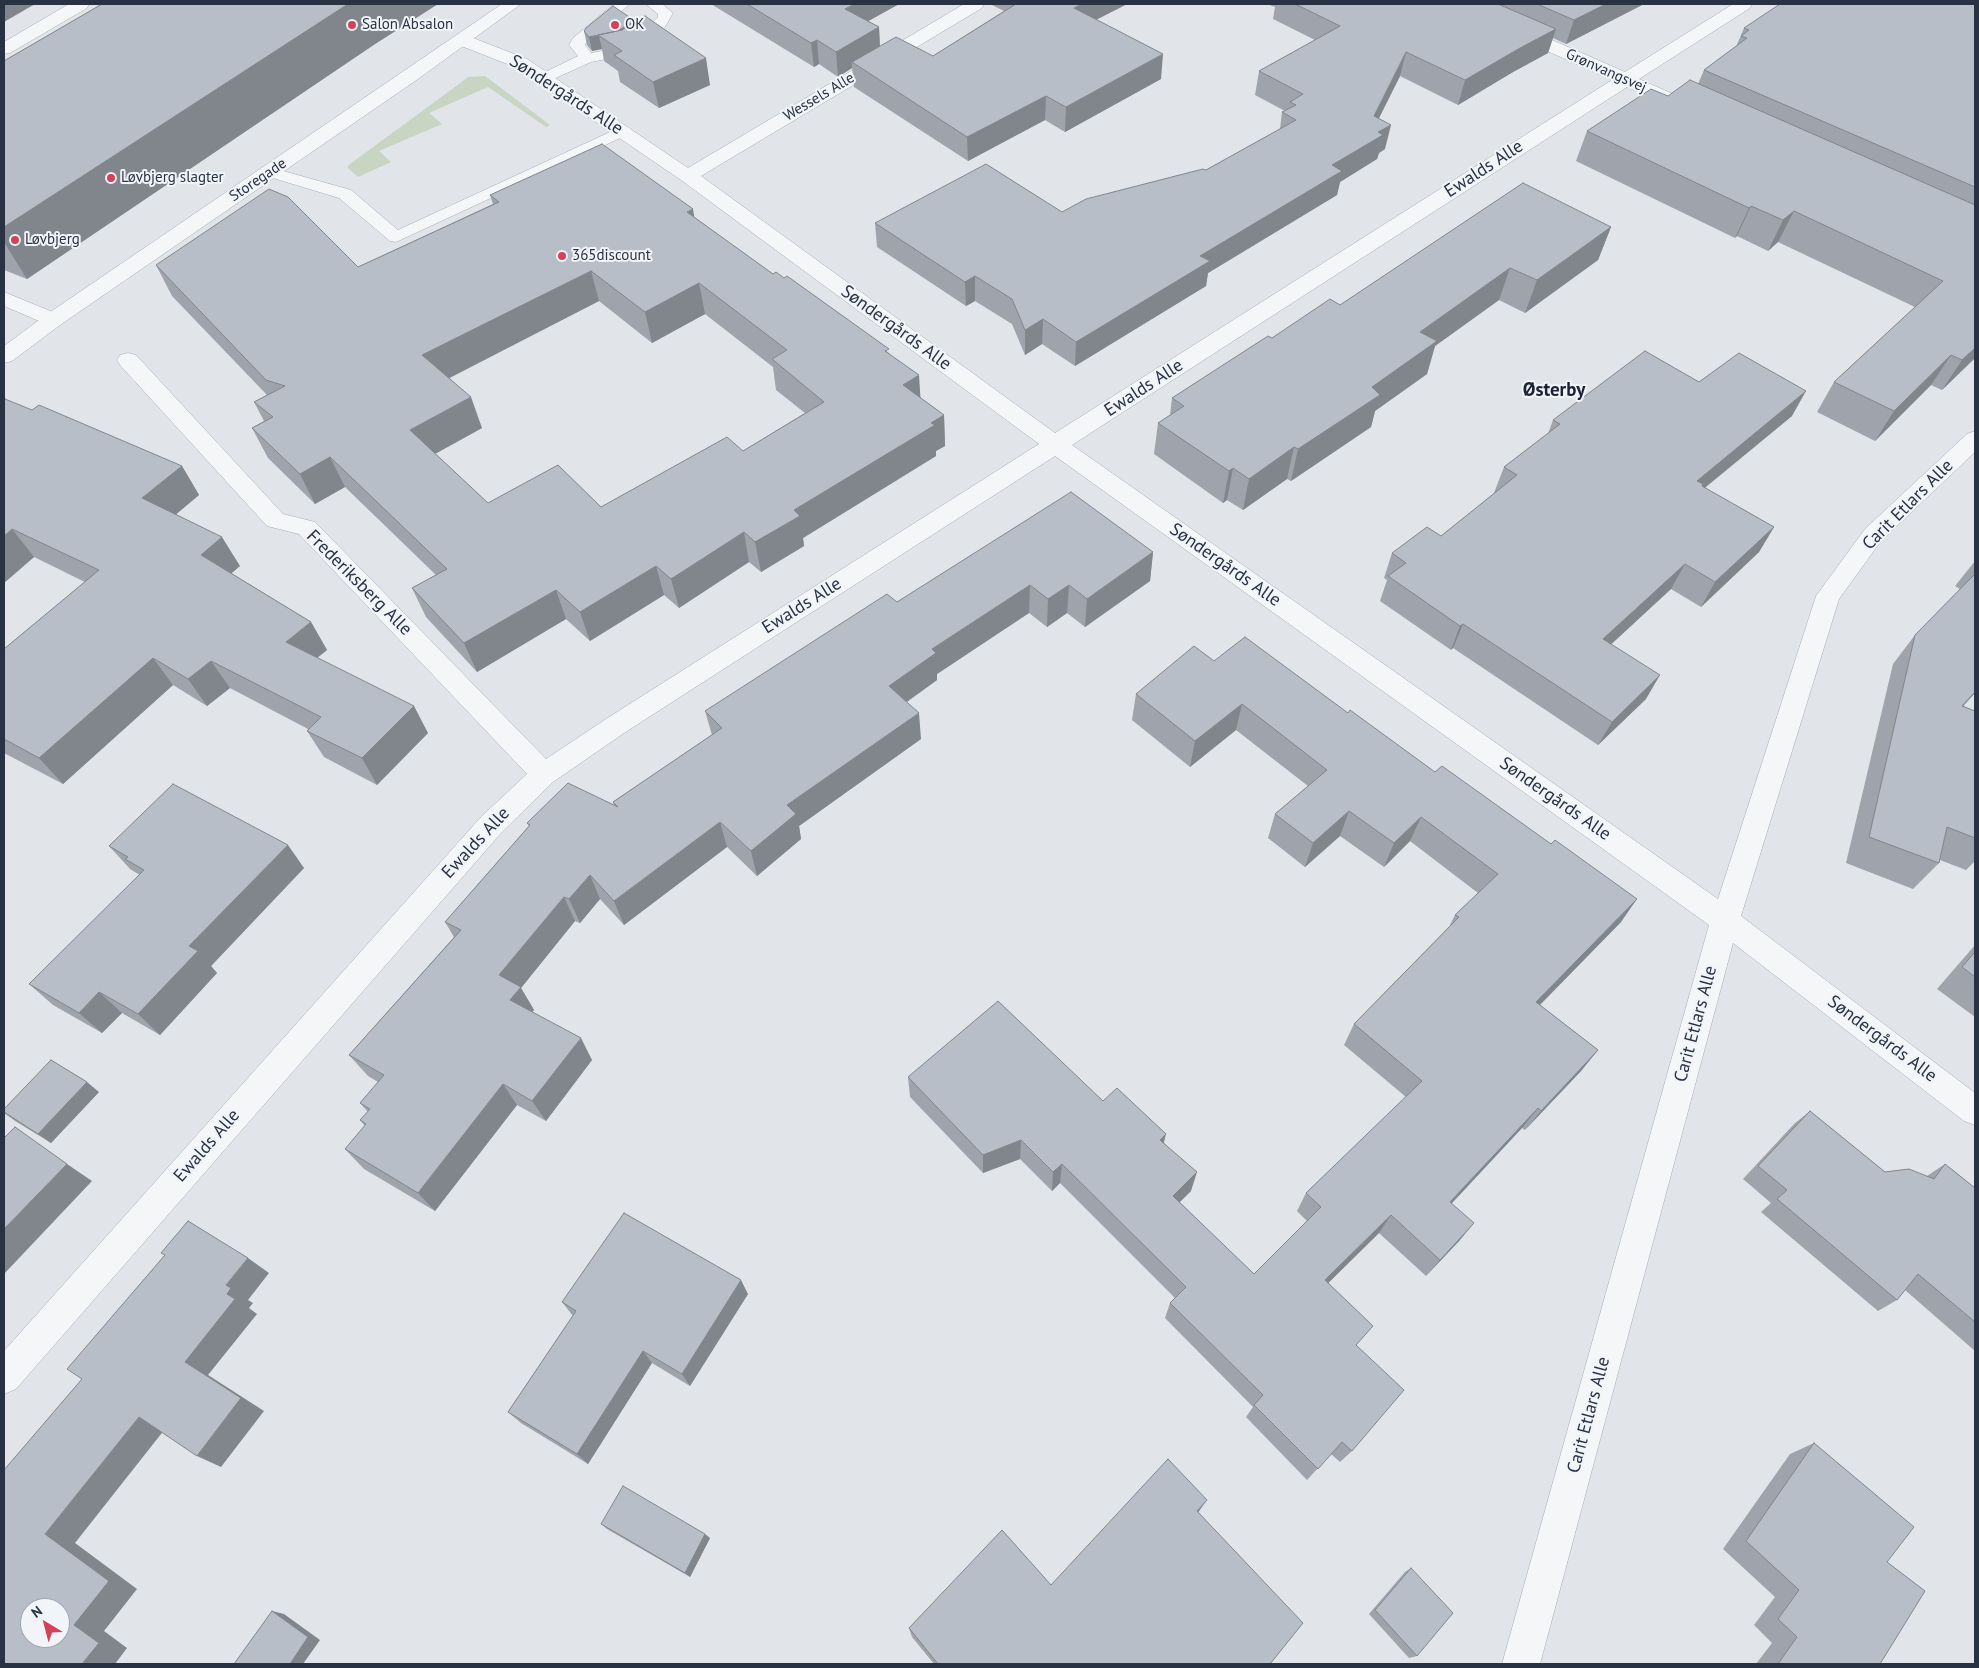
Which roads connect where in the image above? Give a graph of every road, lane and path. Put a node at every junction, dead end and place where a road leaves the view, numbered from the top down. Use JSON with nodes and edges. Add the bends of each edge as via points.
{"nodes":[{"id":1,"x":82,"y":4,"type":"edge"},
{"id":2,"x":513,"y":4,"type":"edge"},
{"id":3,"x":623,"y":4,"type":"edge"},
{"id":4,"x":653,"y":4,"type":"edge"},
{"id":5,"x":976,"y":4,"type":"edge"},
{"id":6,"x":1457,"y":4,"type":"edge"},
{"id":7,"x":1744,"y":4,"type":"edge"},
{"id":8,"x":26,"y":36,"type":"junction"},
{"id":9,"x":462,"y":40,"type":"junction"},
{"id":10,"x":44,"y":42,"type":"edge"},
{"id":11,"x":4,"y":49,"type":"edge"},
{"id":12,"x":588,"y":58,"type":"junction"},
{"id":13,"x":544,"y":78,"type":"junction"},
{"id":14,"x":1624,"y":79,"type":"junction"},
{"id":15,"x":1696,"y":111,"type":"edge"},
{"id":16,"x":623,"y":131,"type":"junction"},
{"id":17,"x":269,"y":172,"type":"junction"},
{"id":18,"x":688,"y":176,"type":"junction"},
{"id":19,"x":4,"y":298,"type":"edge"},
{"id":20,"x":53,"y":320,"type":"junction"},
{"id":21,"x":4,"y":356,"type":"edge"},
{"id":22,"x":128,"y":360,"type":"dead end"},
{"id":23,"x":1975,"y":439,"type":"edge"},
{"id":24,"x":1056,"y":445,"type":"junction"},
{"id":25,"x":544,"y":774,"type":"junction"},
{"id":26,"x":1725,"y":920,"type":"junction"},
{"id":27,"x":1975,"y":1111,"type":"edge"},
{"id":28,"x":4,"y":1377,"type":"edge"},
{"id":29,"x":1520,"y":1664,"type":"edge"}],
"edges":[{"from":1,"to":8,"type":"street"},
{"from":2,"to":9,"type":"street","name":"Storegade"},
{"from":3,"to":12,"type":"lane","via":[[580,38],[577,45]]},
{"from":4,"to":12,"type":"lane","via":[[666,13],[665,17],[638,43],[622,52]]},
{"from":5,"to":18,"type":"street","name":"Wessels Alle"},
{"from":6,"to":14,"type":"street","name":"Grønvangsvej"},
{"from":7,"to":14,"type":"street","name":"Ewalds Alle"},
{"from":8,"to":10,"type":"lane"},
{"from":8,"to":11,"type":"street"},
{"from":9,"to":13,"type":"street","name":"Søndergårds Alle","via":[[521,63]]},
{"from":9,"to":17,"type":"street","name":"Storegade"},
{"from":12,"to":13,"type":"lane"},
{"from":13,"to":16,"type":"street","name":"Søndergårds Alle"},
{"from":14,"to":15,"type":"street","name":"Grønvangsvej"},
{"from":14,"to":24,"type":"street","name":"Ewalds Alle"},
{"from":16,"to":17,"type":"lane","via":[[396,237],[345,194]]},
{"from":16,"to":18,"type":"street","name":"Søndergårds Alle"},
{"from":17,"to":20,"type":"street","name":"Storegade"},
{"from":18,"to":24,"type":"street","name":"Søndergårds Alle"},
{"from":19,"to":20,"type":"street"},
{"from":20,"to":21,"type":"street","name":"Storegade"},
{"from":22,"to":25,"type":"street","name":"Frederiksberg Alle","via":[[274,520],[307,528]]},
{"from":23,"to":26,"type":"street","name":"Carit Etlars Alle","via":[[1873,535],[1828,596]]},
{"from":24,"to":25,"type":"street","name":"Ewalds Alle","via":[[614,726]]},
{"from":24,"to":26,"type":"street","name":"Søndergårds Alle"},
{"from":25,"to":28,"type":"street","name":"Ewalds Alle","via":[[491,825]]},
{"from":26,"to":27,"type":"street","name":"Søndergårds Alle"},
{"from":26,"to":29,"type":"street","name":"Carit Etlars Alle"}]}
